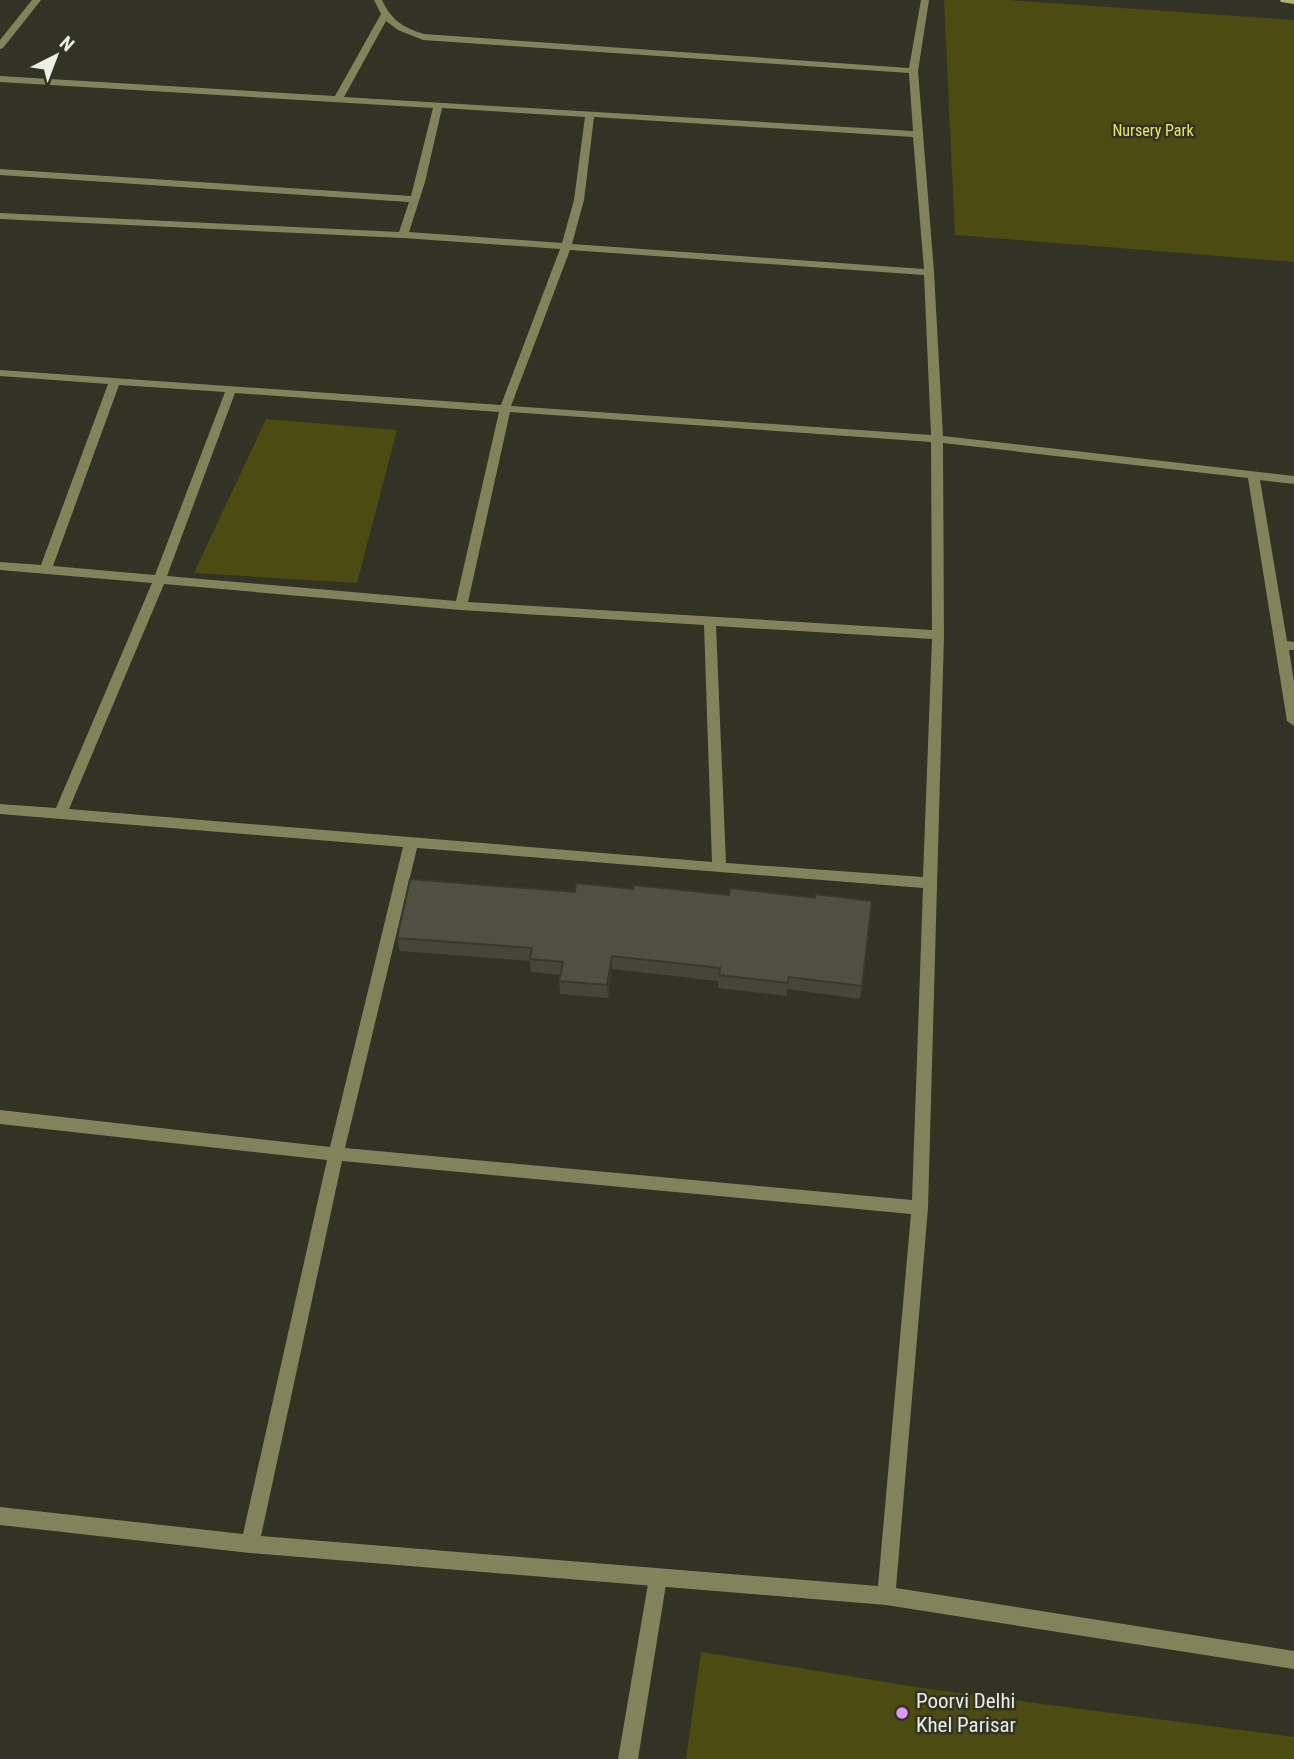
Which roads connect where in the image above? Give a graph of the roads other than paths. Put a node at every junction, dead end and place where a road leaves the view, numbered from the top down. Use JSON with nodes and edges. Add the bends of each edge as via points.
{"nodes":[{"id":1,"x":37,"y":0,"type":"edge"},
{"id":2,"x":378,"y":0,"type":"edge"},
{"id":3,"x":925,"y":0,"type":"edge"},
{"id":4,"x":1284,"y":0,"type":"edge"},
{"id":5,"x":1294,"y":1,"type":"edge"},
{"id":6,"x":384,"y":16,"type":"junction"},
{"id":7,"x":0,"y":46,"type":"edge"},
{"id":8,"x":913,"y":71,"type":"junction"},
{"id":9,"x":0,"y":79,"type":"edge"},
{"id":10,"x":338,"y":100,"type":"junction"},
{"id":11,"x":438,"y":106,"type":"junction"},
{"id":12,"x":590,"y":115,"type":"junction"},
{"id":13,"x":917,"y":134,"type":"junction"},
{"id":14,"x":0,"y":172,"type":"edge"},
{"id":15,"x":415,"y":199,"type":"junction"},
{"id":16,"x":0,"y":216,"type":"edge"},
{"id":17,"x":403,"y":235,"type":"junction"},
{"id":18,"x":566,"y":247,"type":"junction"},
{"id":19,"x":929,"y":272,"type":"junction"},
{"id":20,"x":0,"y":373,"type":"edge"},
{"id":21,"x":115,"y":381,"type":"junction"},
{"id":22,"x":231,"y":390,"type":"junction"},
{"id":23,"x":505,"y":408,"type":"junction"},
{"id":24,"x":937,"y":439,"type":"junction"},
{"id":25,"x":1254,"y":478,"type":"junction"},
{"id":26,"x":1294,"y":480,"type":"edge"},
{"id":27,"x":0,"y":566,"type":"edge"},
{"id":28,"x":45,"y":571,"type":"junction"},
{"id":29,"x":159,"y":582,"type":"junction"},
{"id":30,"x":461,"y":606,"type":"junction"},
{"id":31,"x":710,"y":621,"type":"junction"},
{"id":32,"x":938,"y":635,"type":"junction"},
{"id":33,"x":1280,"y":645,"type":"junction"},
{"id":34,"x":1294,"y":646,"type":"edge"},
{"id":35,"x":1294,"y":721,"type":"edge"},
{"id":36,"x":0,"y":809,"type":"edge"},
{"id":37,"x":60,"y":814,"type":"junction"},
{"id":38,"x":411,"y":844,"type":"junction"},
{"id":39,"x":719,"y":869,"type":"junction"},
{"id":40,"x":931,"y":883,"type":"junction"},
{"id":41,"x":0,"y":1117,"type":"edge"},
{"id":42,"x":336,"y":1154,"type":"junction"},
{"id":43,"x":920,"y":1208,"type":"junction"},
{"id":44,"x":0,"y":1516,"type":"edge"},
{"id":45,"x":250,"y":1544,"type":"junction"},
{"id":46,"x":658,"y":1578,"type":"junction"},
{"id":47,"x":886,"y":1596,"type":"junction"},
{"id":48,"x":1294,"y":1660,"type":"edge"},
{"id":49,"x":628,"y":1759,"type":"edge"}],
"edges":[{"from":1,"to":7,"type":"street"},
{"from":2,"to":6,"type":"street"},
{"from":3,"to":8,"type":"street"},
{"from":4,"to":5,"type":"main road"},
{"from":6,"to":8,"type":"street","via":[[423,37],[464,42]]},
{"from":6,"to":10,"type":"street"},
{"from":8,"to":13,"type":"street"},
{"from":9,"to":10,"type":"street"},
{"from":10,"to":11,"type":"street"},
{"from":11,"to":12,"type":"street"},
{"from":11,"to":15,"type":"street"},
{"from":12,"to":13,"type":"street"},
{"from":12,"to":18,"type":"street","via":[[579,200]]},
{"from":13,"to":19,"type":"street"},
{"from":14,"to":15,"type":"street"},
{"from":15,"to":17,"type":"street"},
{"from":16,"to":17,"type":"street"},
{"from":17,"to":18,"type":"street"},
{"from":18,"to":19,"type":"street"},
{"from":18,"to":23,"type":"street"},
{"from":19,"to":24,"type":"street"},
{"from":20,"to":21,"type":"street"},
{"from":21,"to":22,"type":"street"},
{"from":21,"to":28,"type":"street"},
{"from":22,"to":23,"type":"street"},
{"from":22,"to":29,"type":"street"},
{"from":23,"to":24,"type":"street"},
{"from":23,"to":30,"type":"street"},
{"from":24,"to":25,"type":"street"},
{"from":24,"to":32,"type":"street"},
{"from":25,"to":26,"type":"street"},
{"from":25,"to":33,"type":"street"},
{"from":27,"to":28,"type":"street"},
{"from":28,"to":29,"type":"street"},
{"from":29,"to":30,"type":"street"},
{"from":29,"to":37,"type":"street"},
{"from":30,"to":31,"type":"street"},
{"from":31,"to":32,"type":"street"},
{"from":31,"to":39,"type":"street"},
{"from":32,"to":40,"type":"street"},
{"from":33,"to":34,"type":"street"},
{"from":33,"to":35,"type":"street"},
{"from":36,"to":37,"type":"street"},
{"from":37,"to":38,"type":"street"},
{"from":38,"to":39,"type":"street"},
{"from":38,"to":42,"type":"street"},
{"from":39,"to":40,"type":"street"},
{"from":40,"to":43,"type":"street"},
{"from":41,"to":42,"type":"street"},
{"from":42,"to":43,"type":"street"},
{"from":42,"to":45,"type":"street"},
{"from":43,"to":47,"type":"street"},
{"from":44,"to":45,"type":"street"},
{"from":45,"to":46,"type":"street"},
{"from":46,"to":47,"type":"street"},
{"from":46,"to":49,"type":"street"},
{"from":47,"to":48,"type":"street"}]}
